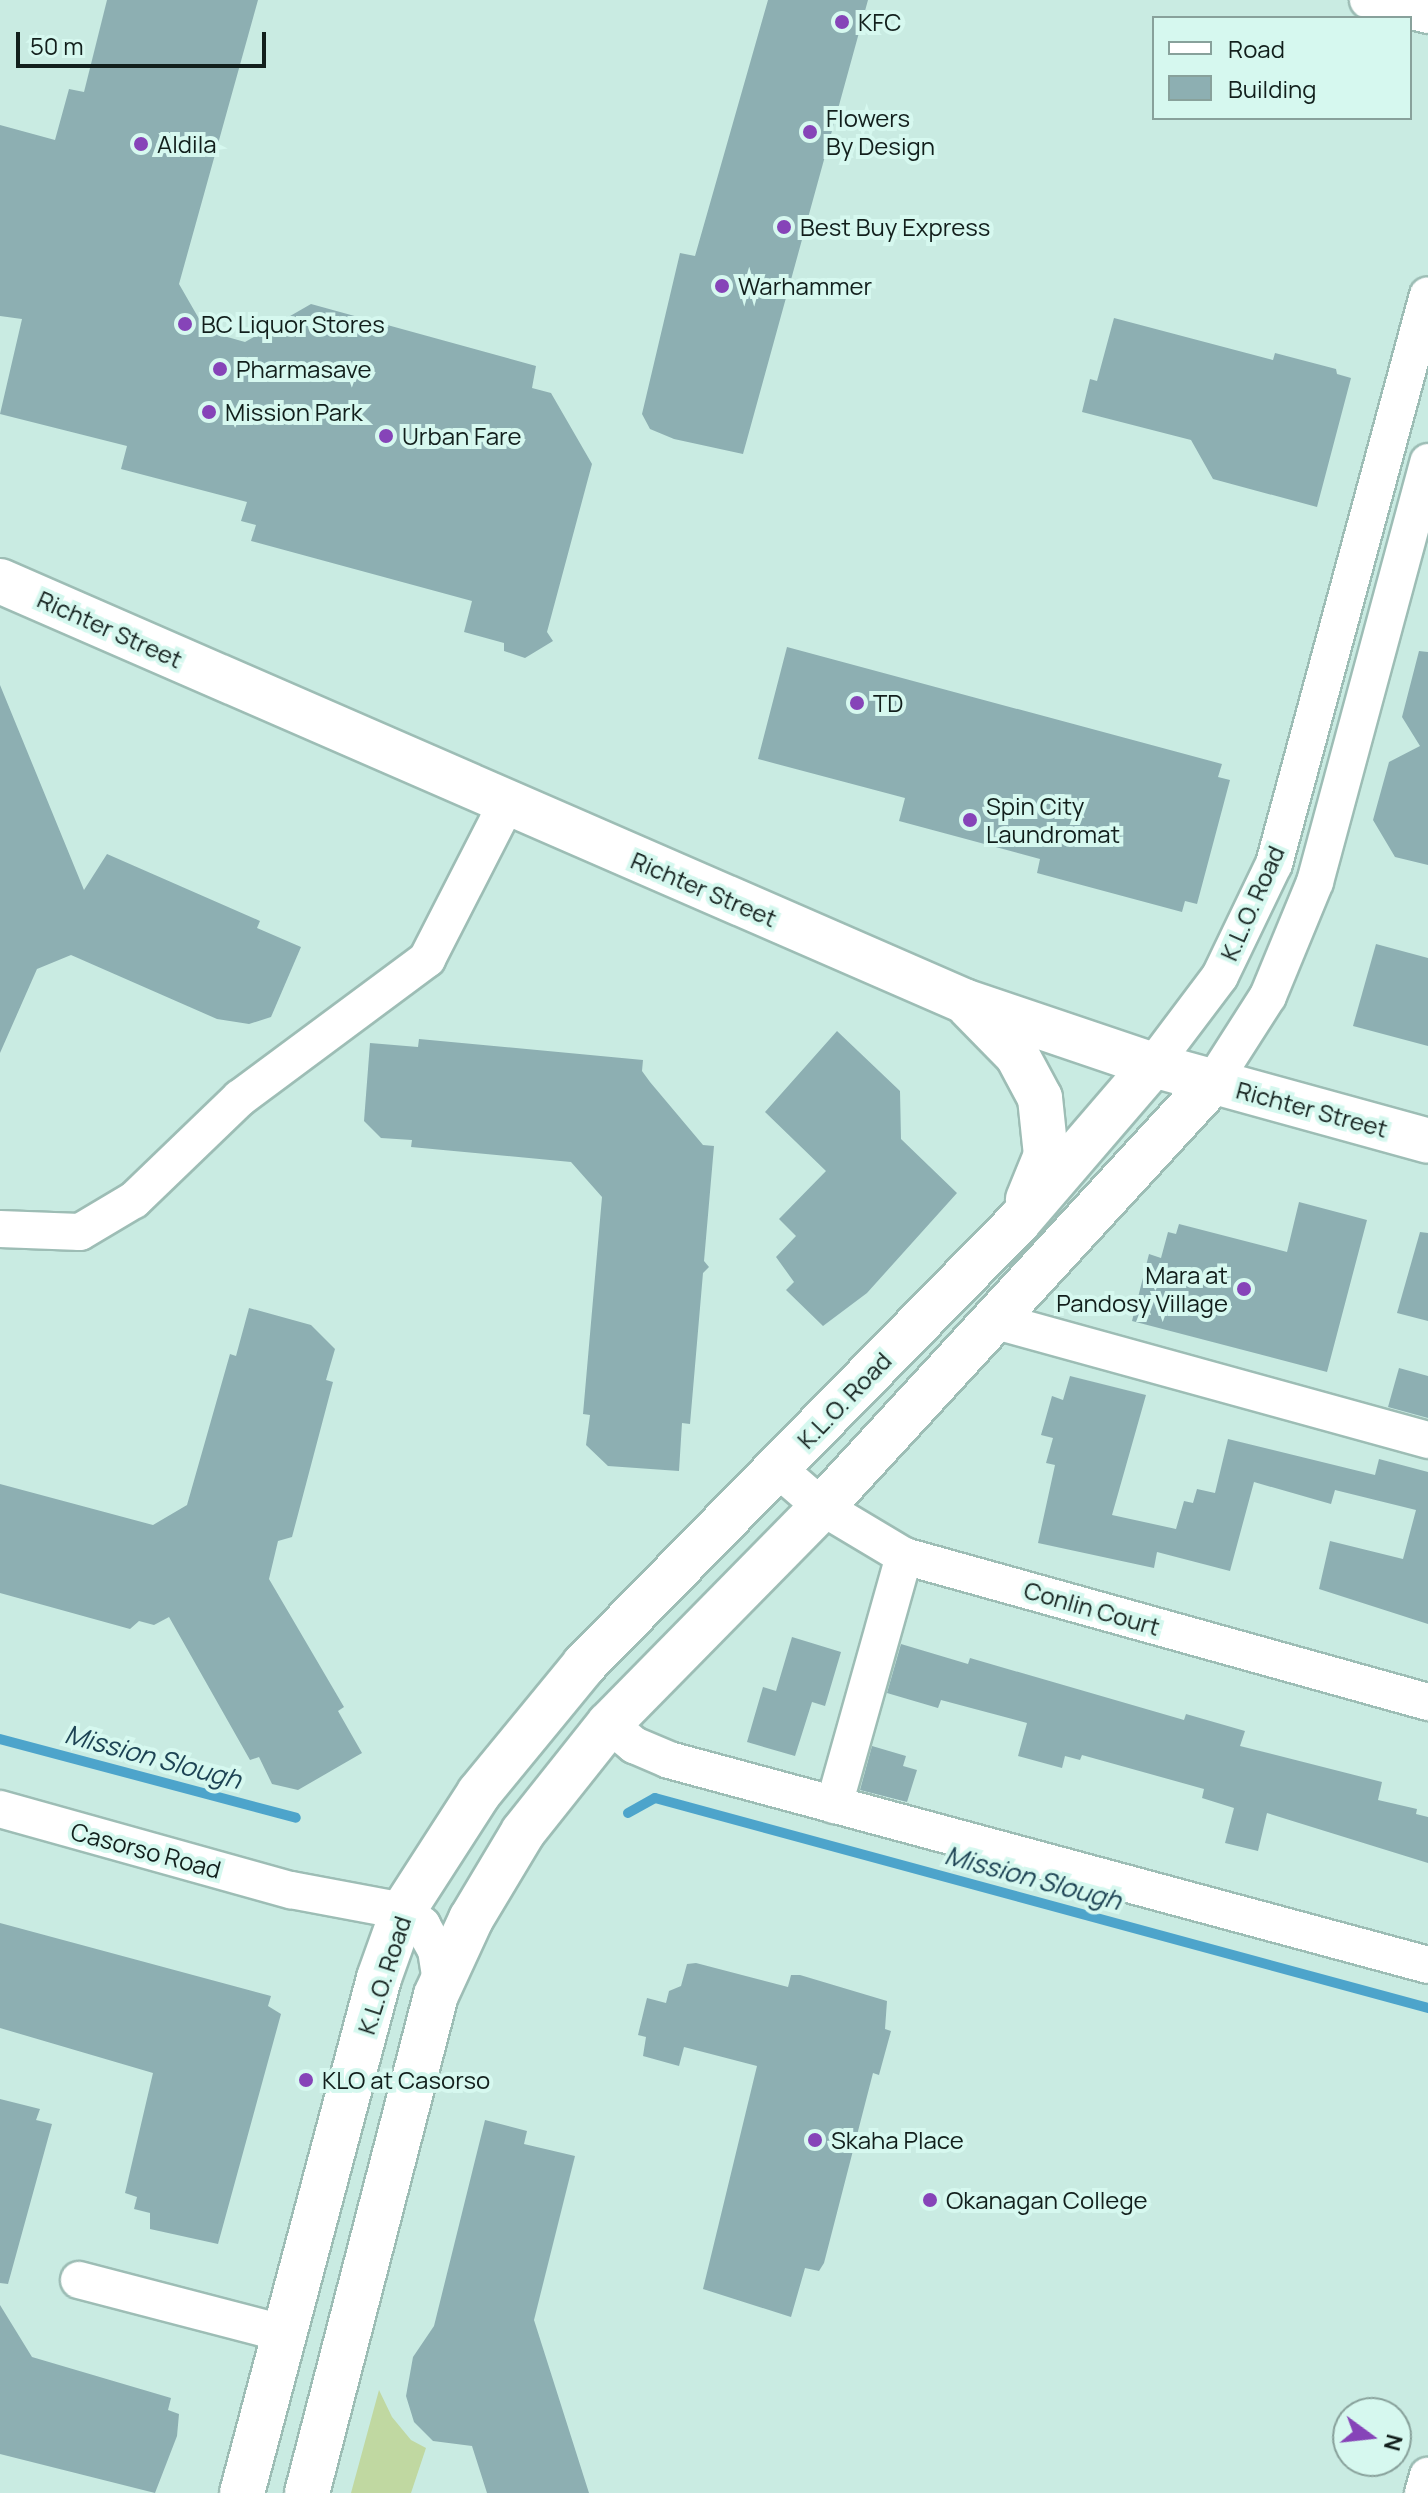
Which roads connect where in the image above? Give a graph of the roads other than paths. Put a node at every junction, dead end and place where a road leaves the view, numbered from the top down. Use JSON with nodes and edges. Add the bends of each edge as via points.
{"nodes":[{"id":1,"x":1368,"y":0,"type":"edge"},
{"id":2,"x":1428,"y":15,"type":"edge"},
{"id":3,"x":1428,"y":295,"type":"edge"},
{"id":4,"x":1428,"y":462,"type":"edge"},
{"id":5,"x":0,"y":581,"type":"edge"},
{"id":6,"x":1413,"y":583,"type":"edge"},
{"id":7,"x":507,"y":803,"type":"junction"},
{"id":8,"x":964,"y":1001,"type":"junction"},
{"id":9,"x":1153,"y":1065,"type":"junction"},
{"id":10,"x":1213,"y":1082,"type":"junction"},
{"id":11,"x":1428,"y":1141,"type":"edge"},
{"id":12,"x":1019,"y":1221,"type":"junction"},
{"id":13,"x":0,"y":1229,"type":"edge"},
{"id":14,"x":996,"y":1321,"type":"junction"},
{"id":15,"x":1428,"y":1440,"type":"edge"},
{"id":16,"x":778,"y":1469,"type":"junction"},
{"id":17,"x":822,"y":1507,"type":"junction"},
{"id":18,"x":904,"y":1556,"type":"junction"},
{"id":19,"x":1428,"y":1702,"type":"edge"},
{"id":20,"x":609,"y":1724,"type":"junction"},
{"id":21,"x":834,"y":1805,"type":"junction"},
{"id":22,"x":0,"y":1809,"type":"edge"},
{"id":23,"x":395,"y":1930,"type":"junction"},
{"id":24,"x":1428,"y":1965,"type":"edge"},
{"id":25,"x":441,"y":1980,"type":"junction"},
{"id":26,"x":79,"y":2280,"type":"dead end"},
{"id":27,"x":282,"y":2333,"type":"junction"},
{"id":28,"x":1428,"y":2476,"type":"edge"},
{"id":29,"x":242,"y":2493,"type":"edge"},
{"id":30,"x":307,"y":2493,"type":"edge"},
{"id":31,"x":1423,"y":2493,"type":"edge"}],
"edges":[{"from":1,"to":2,"type":"street"},
{"from":3,"to":9,"type":"street","name":"K.L.O. Road","via":[[1274,864],[1220,976]]},
{"from":4,"to":6,"type":"street","name":"K.L.O. Road"},
{"from":5,"to":7,"type":"main road","name":"Richter Street"},
{"from":6,"to":10,"type":"street","name":"K.L.O. Road","via":[[1315,882],[1268,996]]},
{"from":7,"to":8,"type":"main road","name":"Richter Street"},
{"from":7,"to":13,"type":"street","via":[[427,959],[240,1098],[134,1200],[80,1232]]},
{"from":8,"to":9,"type":"main road","name":"Richter Street"},
{"from":8,"to":12,"type":"main road","via":[[1017,1055],[1040,1098],[1046,1155]]},
{"from":9,"to":10,"type":"main road","name":"Richter Street"},
{"from":9,"to":12,"type":"main road","name":"K.L.O. Road"},
{"from":10,"to":11,"type":"main road","name":"Richter Street"},
{"from":10,"to":14,"type":"main road","name":"K.L.O. Road"},
{"from":12,"to":16,"type":"main road","name":"K.L.O. Road"},
{"from":14,"to":15,"type":"street"},
{"from":14,"to":17,"type":"main road","name":"K.L.O. Road"},
{"from":16,"to":17,"type":"street","name":"Conlin Court"},
{"from":16,"to":23,"type":"main road","name":"K.L.O. Road","via":[[584,1665],[479,1793]]},
{"from":17,"to":18,"type":"street","name":"Conlin Court"},
{"from":17,"to":20,"type":"main road","name":"K.L.O. Road"},
{"from":18,"to":19,"type":"street","name":"Conlin Court"},
{"from":18,"to":21,"type":"street"},
{"from":20,"to":21,"type":"street","via":[[634,1745],[669,1760]]},
{"from":20,"to":25,"type":"main road","name":"K.L.O. Road","via":[[523,1832]]},
{"from":21,"to":24,"type":"street"},
{"from":22,"to":23,"type":"street","name":"Casorso Road","via":[[291,1890]]},
{"from":23,"to":25,"type":"street","via":[[422,1925],[436,1950]]},
{"from":23,"to":27,"type":"main road","name":"K.L.O. Road"},
{"from":25,"to":30,"type":"main road","name":"K.L.O. Road"},
{"from":26,"to":27,"type":"street"},
{"from":27,"to":29,"type":"main road","name":"K.L.O. Road"},
{"from":28,"to":31,"type":"street"}]}
